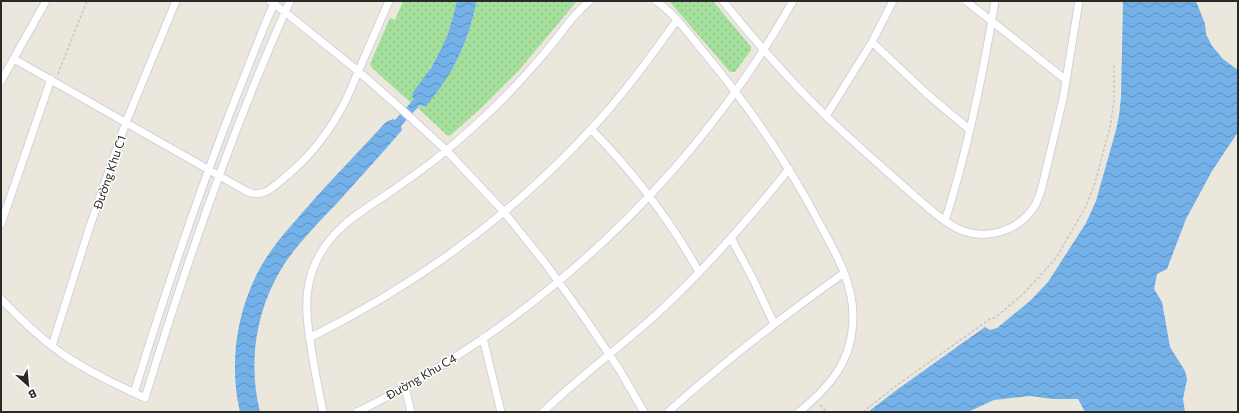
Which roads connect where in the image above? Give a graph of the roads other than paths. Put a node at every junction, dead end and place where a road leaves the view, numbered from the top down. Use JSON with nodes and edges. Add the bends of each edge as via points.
{"nodes":[{"id":1,"x":46,"y":1,"type":"edge"},
{"id":2,"x":176,"y":1,"type":"edge"},
{"id":3,"x":290,"y":1,"type":"edge"},
{"id":4,"x":389,"y":1,"type":"edge"},
{"id":5,"x":590,"y":1,"type":"edge"},
{"id":6,"x":656,"y":1,"type":"edge"},
{"id":7,"x":723,"y":1,"type":"edge"},
{"id":8,"x":793,"y":1,"type":"edge"},
{"id":9,"x":893,"y":1,"type":"edge"},
{"id":10,"x":966,"y":1,"type":"edge"},
{"id":11,"x":995,"y":1,"type":"edge"},
{"id":12,"x":1079,"y":1,"type":"edge"},
{"id":13,"x":273,"y":2,"type":"edge"},
{"id":14,"x":286,"y":12,"type":"junction"},
{"id":15,"x":677,"y":20,"type":"junction"},
{"id":16,"x":992,"y":20,"type":"junction"},
{"id":17,"x":872,"y":42,"type":"junction"},
{"id":18,"x":764,"y":50,"type":"junction"},
{"id":19,"x":14,"y":59,"type":"junction"},
{"id":20,"x":358,"y":71,"type":"junction"},
{"id":21,"x":51,"y":79,"type":"junction"},
{"id":22,"x":1066,"y":80,"type":"junction"},
{"id":23,"x":1,"y":81,"type":"edge"},
{"id":24,"x":736,"y":91,"type":"junction"},
{"id":25,"x":826,"y":116,"type":"junction"},
{"id":26,"x":126,"y":122,"type":"junction"},
{"id":27,"x":591,"y":128,"type":"junction"},
{"id":28,"x":970,"y":130,"type":"junction"},
{"id":29,"x":446,"y":150,"type":"junction"},
{"id":30,"x":209,"y":169,"type":"junction"},
{"id":31,"x":789,"y":169,"type":"junction"},
{"id":32,"x":220,"y":175,"type":"junction"},
{"id":33,"x":650,"y":195,"type":"junction"},
{"id":34,"x":504,"y":212,"type":"junction"},
{"id":35,"x":945,"y":221,"type":"junction"},
{"id":36,"x":1,"y":224,"type":"edge"},
{"id":37,"x":731,"y":238,"type":"junction"},
{"id":38,"x":699,"y":272,"type":"junction"},
{"id":39,"x":844,"y":273,"type":"junction"},
{"id":40,"x":559,"y":281,"type":"junction"},
{"id":41,"x":1,"y":299,"type":"edge"},
{"id":42,"x":774,"y":324,"type":"junction"},
{"id":43,"x":309,"y":338,"type":"junction"},
{"id":44,"x":483,"y":338,"type":"junction"},
{"id":45,"x":52,"y":346,"type":"junction"},
{"id":46,"x":609,"y":354,"type":"junction"},
{"id":47,"x":405,"y":388,"type":"junction"},
{"id":48,"x":134,"y":393,"type":"junction"},
{"id":49,"x":324,"y":412,"type":"edge"},
{"id":50,"x":358,"y":412,"type":"edge"},
{"id":51,"x":411,"y":412,"type":"edge"},
{"id":52,"x":501,"y":412,"type":"edge"},
{"id":53,"x":543,"y":412,"type":"edge"},
{"id":54,"x":644,"y":412,"type":"edge"},
{"id":55,"x":668,"y":412,"type":"edge"},
{"id":56,"x":798,"y":412,"type":"edge"}],
"edges":[{"from":1,"to":19,"type":"street"},
{"from":2,"to":26,"type":"street","name":"Đường Khu C1"},
{"from":3,"to":14,"type":"street"},
{"from":4,"to":20,"type":"street"},
{"from":5,"to":29,"type":"street","via":[[516,86]]},
{"from":6,"to":15,"type":"street"},
{"from":7,"to":18,"type":"street"},
{"from":8,"to":18,"type":"street","name":"Đường Khu C4"},
{"from":9,"to":17,"type":"street"},
{"from":10,"to":16,"type":"street"},
{"from":11,"to":16,"type":"street"},
{"from":12,"to":22,"type":"street"},
{"from":13,"to":14,"type":"street"},
{"from":13,"to":30,"type":"street"},
{"from":14,"to":20,"type":"street"},
{"from":14,"to":32,"type":"street"},
{"from":15,"to":24,"type":"street"},
{"from":15,"to":27,"type":"street","via":[[614,103]]},
{"from":16,"to":22,"type":"street"},
{"from":16,"to":28,"type":"street"},
{"from":17,"to":25,"type":"street"},
{"from":17,"to":28,"type":"street"},
{"from":18,"to":24,"type":"street","name":"Đường Khu C4"},
{"from":18,"to":25,"type":"street"},
{"from":19,"to":21,"type":"street"},
{"from":19,"to":23,"type":"street"},
{"from":20,"to":29,"type":"street"},
{"from":20,"to":32,"type":"street","via":[[345,102],[325,134],[275,186],[254,194]]},
{"from":21,"to":26,"type":"street"},
{"from":21,"to":36,"type":"street"},
{"from":22,"to":35,"type":"street","via":[[1042,187],[1030,212],[1006,230],[985,234],[963,231]]},
{"from":24,"to":31,"type":"street"},
{"from":24,"to":33,"type":"street","name":"Đường Khu C4"},
{"from":25,"to":35,"type":"street"},
{"from":26,"to":30,"type":"street"},
{"from":26,"to":45,"type":"street","name":"Đường Khu C1"},
{"from":27,"to":33,"type":"street"},
{"from":27,"to":34,"type":"street","via":[[553,168]]},
{"from":28,"to":35,"type":"street"},
{"from":29,"to":34,"type":"street"},
{"from":29,"to":43,"type":"street","via":[[408,180],[346,222],[327,243],[310,279],[306,304]]},
{"from":30,"to":32,"type":"street"},
{"from":30,"to":48,"type":"street","via":[[162,302]]},
{"from":31,"to":37,"type":"street"},
{"from":31,"to":39,"type":"street"},
{"from":32,"to":48,"type":"street","via":[[145,398]]},
{"from":33,"to":38,"type":"street"},
{"from":33,"to":40,"type":"street","name":"Đường Khu C4","via":[[607,239]]},
{"from":34,"to":40,"type":"street"},
{"from":34,"to":43,"type":"street","via":[[419,275],[367,308]]},
{"from":37,"to":38,"type":"street"},
{"from":37,"to":42,"type":"street"},
{"from":38,"to":46,"type":"street","via":[[656,315]]},
{"from":39,"to":42,"type":"street"},
{"from":39,"to":56,"type":"street","via":[[853,309],[847,351],[830,383],[820,395]]},
{"from":40,"to":44,"type":"street","name":"Đường Khu C4"},
{"from":40,"to":46,"type":"street"},
{"from":41,"to":45,"type":"street"},
{"from":42,"to":55,"type":"street"},
{"from":43,"to":49,"type":"street"},
{"from":44,"to":47,"type":"street","name":"Đường Khu C4"},
{"from":44,"to":52,"type":"street"},
{"from":45,"to":48,"type":"street","via":[[85,368]]},
{"from":46,"to":53,"type":"street"},
{"from":46,"to":54,"type":"street"},
{"from":47,"to":50,"type":"street","name":"Đường Khu C4"},
{"from":47,"to":51,"type":"street"}]}
